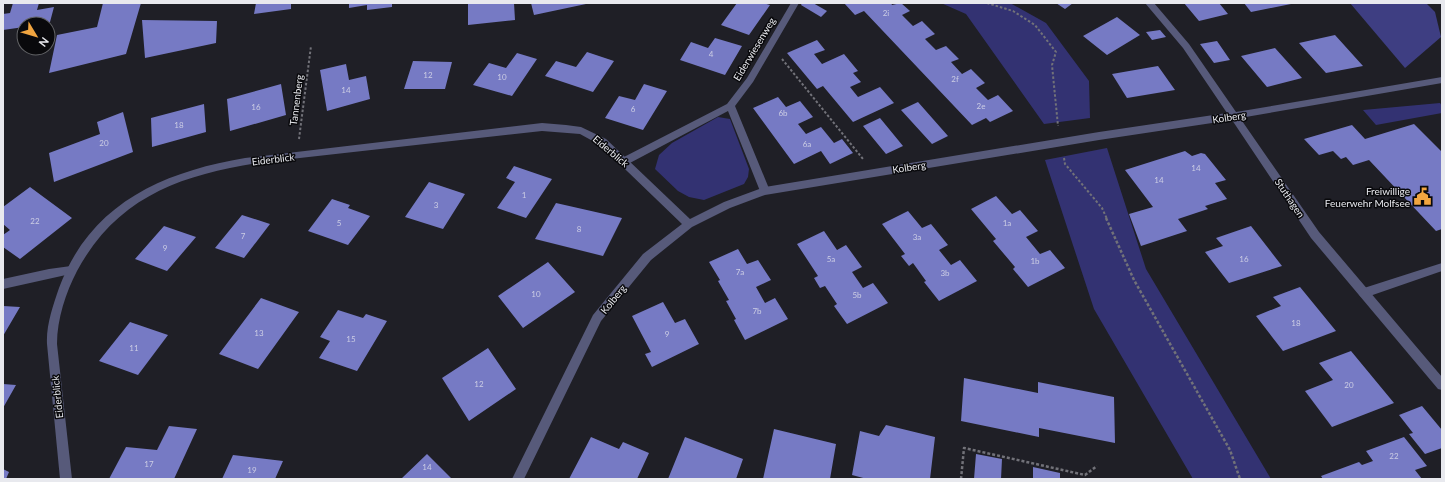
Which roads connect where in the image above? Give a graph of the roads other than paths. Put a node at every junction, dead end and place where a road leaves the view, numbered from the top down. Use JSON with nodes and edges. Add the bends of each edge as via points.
{"nodes":[{"id":1,"x":794,"y":3,"type":"edge"},
{"id":2,"x":1149,"y":3,"type":"edge"},
{"id":3,"x":1442,"y":80,"type":"edge"},
{"id":4,"x":730,"y":106,"type":"junction"},
{"id":5,"x":1234,"y":116,"type":"junction"},
{"id":6,"x":625,"y":161,"type":"junction"},
{"id":7,"x":765,"y":191,"type":"junction"},
{"id":8,"x":689,"y":224,"type":"junction"},
{"id":9,"x":1442,"y":266,"type":"edge"},
{"id":10,"x":71,"y":270,"type":"junction"},
{"id":11,"x":3,"y":284,"type":"edge"},
{"id":12,"x":1364,"y":293,"type":"junction"},
{"id":13,"x":1442,"y":385,"type":"edge"},
{"id":14,"x":66,"y":479,"type":"edge"},
{"id":15,"x":518,"y":479,"type":"edge"}],
"edges":[{"from":1,"to":4,"type":"street","name":"Eiderwiesenweg","via":[[750,80]]},
{"from":2,"to":5,"type":"street","name":"Stuthagen","via":[[1186,46]]},
{"from":3,"to":5,"type":"street","name":"Kolberg"},
{"from":4,"to":6,"type":"street"},
{"from":4,"to":7,"type":"street"},
{"from":5,"to":7,"type":"street","name":"Kolberg"},
{"from":5,"to":12,"type":"street","name":"Stuthagen","via":[[1315,235]]},
{"from":6,"to":8,"type":"street","name":"Eiderblick"},
{"from":6,"to":10,"type":"street","name":"Eiderblick","via":[[590,133],[573,128],[542,127],[217,166],[186,174],[153,188],[121,209],[93,235]]},
{"from":7,"to":8,"type":"street","name":"Kolberg","via":[[727,205]]},
{"from":8,"to":15,"type":"street","name":"Kolberg","via":[[646,257],[597,318]]},
{"from":9,"to":12,"type":"street"},
{"from":10,"to":11,"type":"street"},
{"from":10,"to":14,"type":"street","name":"Eiderblick","via":[[59,301],[52,336]]},
{"from":12,"to":13,"type":"street","name":"Stuthagen"}]}
